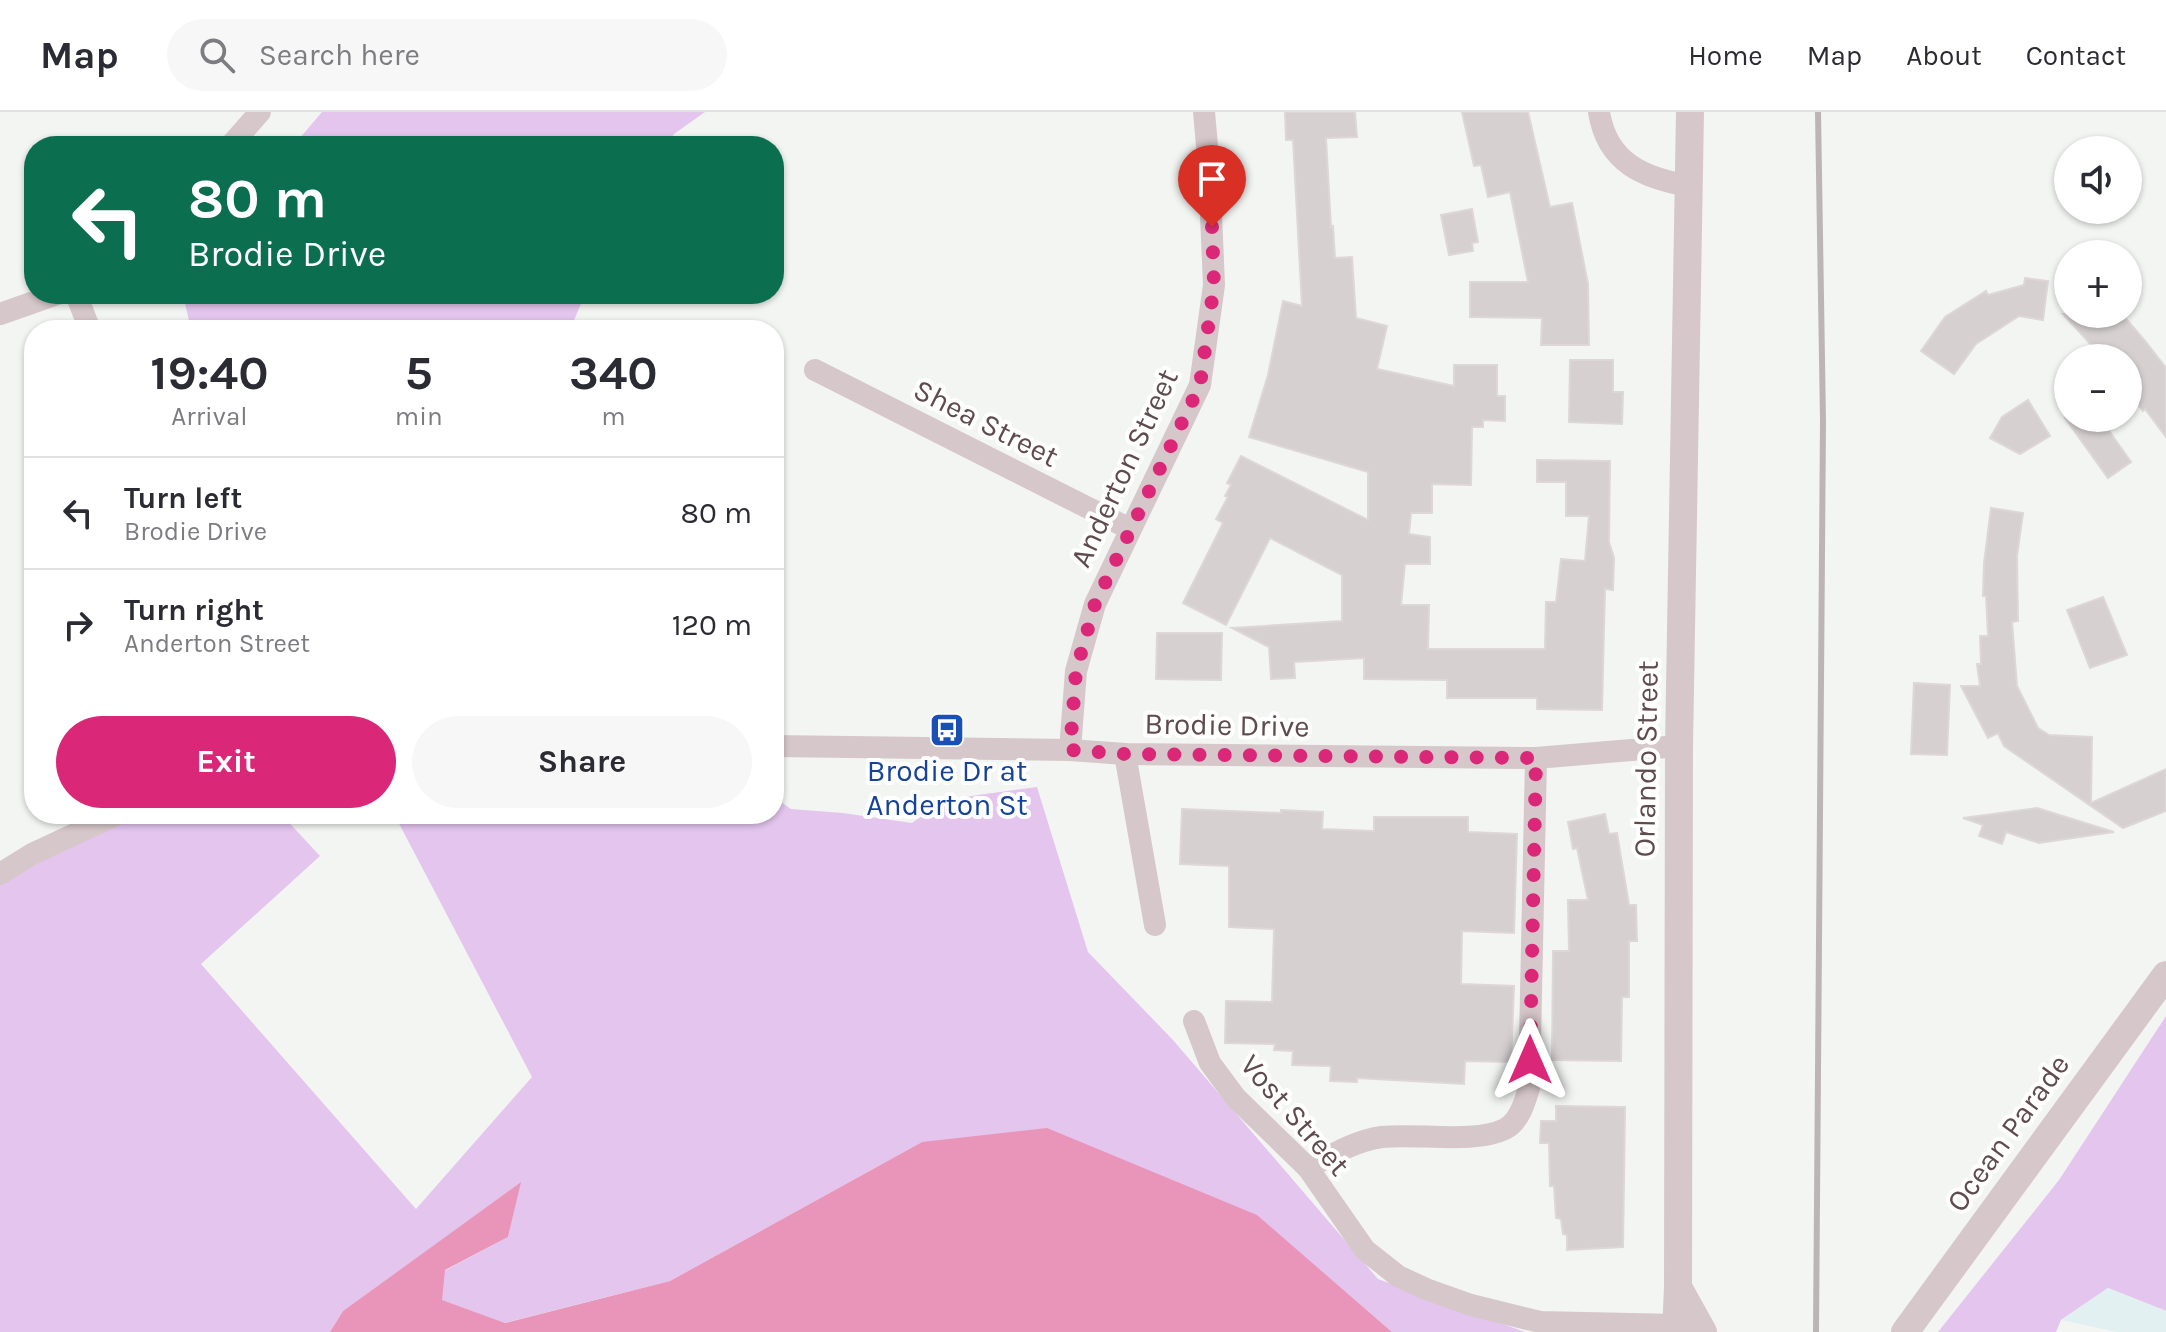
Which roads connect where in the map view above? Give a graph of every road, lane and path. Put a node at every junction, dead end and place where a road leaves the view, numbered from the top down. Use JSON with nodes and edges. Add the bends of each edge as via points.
{"nodes":[{"id":1,"x":260,"y":112,"type":"edge"},
{"id":2,"x":1204,"y":112,"type":"edge"},
{"id":3,"x":1599,"y":112,"type":"edge"},
{"id":4,"x":1690,"y":112,"type":"edge"},
{"id":5,"x":239,"y":136,"type":"edge"},
{"id":6,"x":1689,"y":186,"type":"junction"},
{"id":7,"x":28,"y":304,"type":"edge"},
{"id":8,"x":0,"y":314,"type":"edge"},
{"id":9,"x":815,"y":370,"type":"dead end"},
{"id":10,"x":1130,"y":529,"type":"junction"},
{"id":11,"x":784,"y":746,"type":"edge"},
{"id":12,"x":1679,"y":746,"type":"junction"},
{"id":13,"x":1070,"y":750,"type":"junction"},
{"id":14,"x":1125,"y":754,"type":"junction"},
{"id":15,"x":1536,"y":758,"type":"junction"},
{"id":16,"x":96,"y":824,"type":"edge"},
{"id":17,"x":0,"y":874,"type":"edge"},
{"id":18,"x":1155,"y":925,"type":"dead end"},
{"id":19,"x":2166,"y":975,"type":"edge"},
{"id":20,"x":1194,"y":1021,"type":"dead end"},
{"id":21,"x":1308,"y":1168,"type":"junction"},
{"id":22,"x":1678,"y":1287,"type":"junction"},
{"id":23,"x":1676,"y":1328,"type":"edge"},
{"id":24,"x":1703,"y":1332,"type":"edge"},
{"id":25,"x":1905,"y":1332,"type":"edge"}],
"edges":[{"from":1,"to":5,"type":"street"},
{"from":2,"to":10,"type":"street","name":"Anderton Street","via":[[1214,285],[1200,385]]},
{"from":3,"to":6,"type":"street","via":[[1613,147],[1631,168],[1654,180]]},
{"from":4,"to":6,"type":"street","name":"Orlando Street"},
{"from":6,"to":12,"type":"street","name":"Orlando Street"},
{"from":7,"to":8,"type":"street"},
{"from":9,"to":10,"type":"street","name":"Shea Street"},
{"from":10,"to":13,"type":"street","name":"Anderton Street","via":[[1095,604],[1076,671]]},
{"from":11,"to":13,"type":"street","name":"Brodie Drive"},
{"from":12,"to":15,"type":"street","name":"Brodie Drive"},
{"from":12,"to":22,"type":"street","name":"Orlando Street"},
{"from":13,"to":14,"type":"street","name":"Brodie Drive"},
{"from":14,"to":15,"type":"street","name":"Brodie Drive"},
{"from":14,"to":18,"type":"street"},
{"from":15,"to":21,"type":"street","via":[[1529,1088],[1522,1110],[1506,1129],[1474,1136],[1358,1141]]},
{"from":16,"to":17,"type":"street"},
{"from":19,"to":25,"type":"street","name":"Ocean Parade"},
{"from":20,"to":21,"type":"street","name":"Vost Street","via":[[1210,1063],[1236,1098]]},
{"from":21,"to":23,"type":"street","name":"Vost Street","via":[[1365,1250],[1398,1276],[1426,1289],[1540,1322]]},
{"from":22,"to":23,"type":"street","name":"Orlando Street"},
{"from":22,"to":24,"type":"street"}]}
